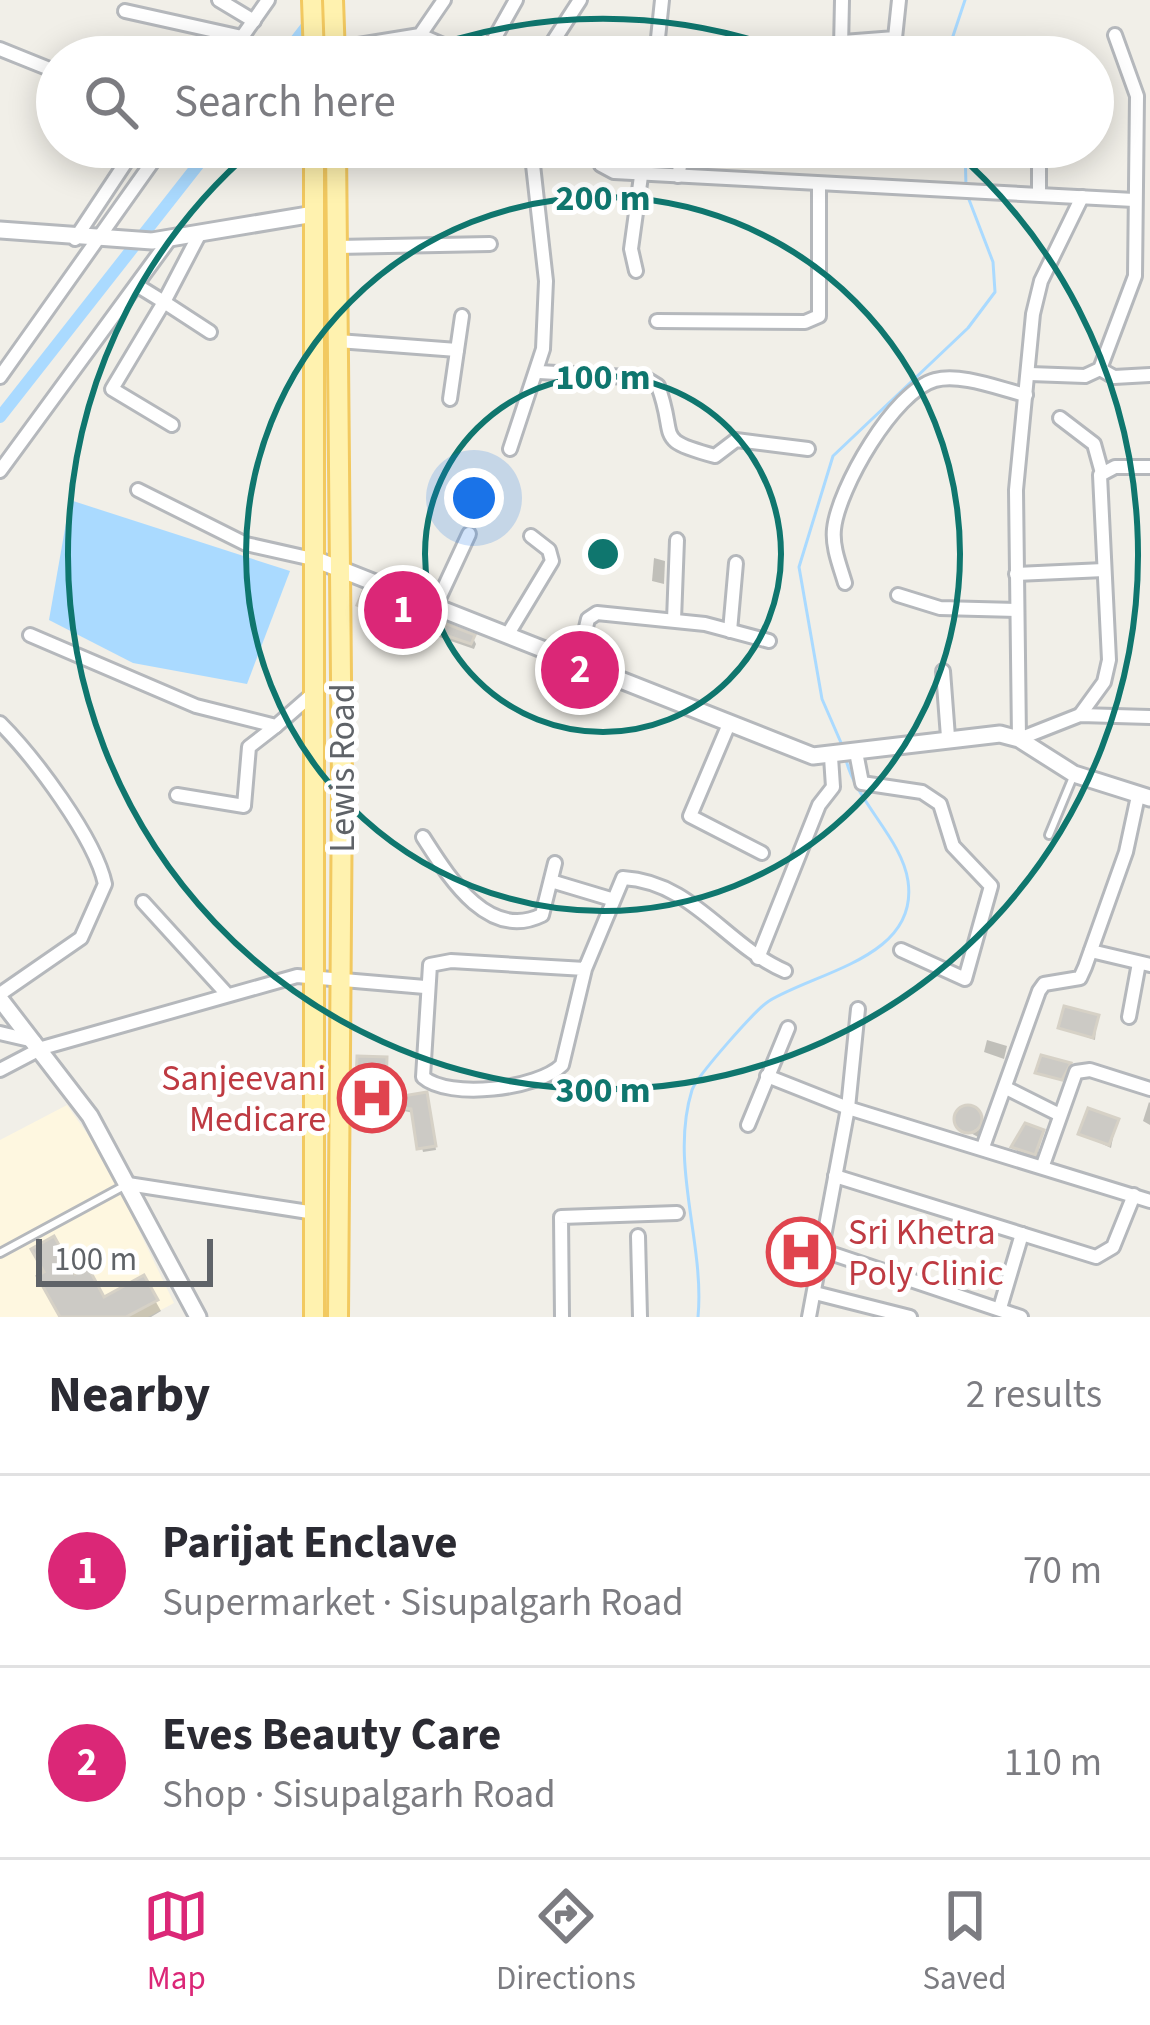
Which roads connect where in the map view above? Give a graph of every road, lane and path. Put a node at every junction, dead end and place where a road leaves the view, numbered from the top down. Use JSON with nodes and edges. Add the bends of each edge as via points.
{"nodes":[{"id":1,"x":219,"y":0,"type":"edge"},
{"id":2,"x":268,"y":0,"type":"edge"},
{"id":3,"x":312,"y":0,"type":"edge"},
{"id":4,"x":333,"y":0,"type":"edge"},
{"id":5,"x":444,"y":0,"type":"edge"},
{"id":6,"x":516,"y":0,"type":"edge"},
{"id":7,"x":580,"y":0,"type":"edge"},
{"id":8,"x":662,"y":0,"type":"edge"},
{"id":9,"x":842,"y":0,"type":"edge"},
{"id":10,"x":899,"y":0,"type":"edge"},
{"id":11,"x":125,"y":10,"type":"dead end"},
{"id":12,"x":254,"y":21,"type":"junction"},
{"id":13,"x":420,"y":34,"type":"junction"},
{"id":14,"x":1115,"y":35,"type":"dead end"},
{"id":15,"x":238,"y":36,"type":"edge"},
{"id":16,"x":243,"y":36,"type":"edge"},
{"id":17,"x":326,"y":36,"type":"edge"},
{"id":18,"x":330,"y":36,"type":"edge"},
{"id":19,"x":400,"y":36,"type":"edge"},
{"id":20,"x":424,"y":36,"type":"edge"},
{"id":21,"x":496,"y":36,"type":"edge"},
{"id":22,"x":557,"y":36,"type":"edge"},
{"id":23,"x":658,"y":36,"type":"edge"},
{"id":24,"x":843,"y":36,"type":"edge"},
{"id":25,"x":895,"y":36,"type":"edge"},
{"id":26,"x":0,"y":49,"type":"edge"},
{"id":27,"x":36,"y":64,"type":"edge"},
{"id":28,"x":122,"y":168,"type":"edge"},
{"id":29,"x":149,"y":168,"type":"edge"},
{"id":30,"x":314,"y":168,"type":"edge"},
{"id":31,"x":336,"y":168,"type":"edge"},
{"id":32,"x":533,"y":168,"type":"edge"},
{"id":33,"x":606,"y":168,"type":"edge"},
{"id":34,"x":643,"y":168,"type":"edge"},
{"id":35,"x":680,"y":168,"type":"edge"},
{"id":36,"x":1039,"y":168,"type":"edge"},
{"id":37,"x":642,"y":174,"type":"junction"},
{"id":38,"x":678,"y":176,"type":"junction"},
{"id":39,"x":819,"y":185,"type":"junction"},
{"id":40,"x":1039,"y":194,"type":"junction"},
{"id":41,"x":1082,"y":197,"type":"junction"},
{"id":42,"x":1134,"y":200,"type":"junction"},
{"id":43,"x":337,"y":213,"type":"junction"},
{"id":44,"x":314,"y":214,"type":"junction"},
{"id":45,"x":0,"y":230,"type":"edge"},
{"id":46,"x":200,"y":235,"type":"junction"},
{"id":47,"x":75,"y":240,"type":"junction"},
{"id":48,"x":99,"y":241,"type":"junction"},
{"id":49,"x":160,"y":241,"type":"junction"},
{"id":50,"x":490,"y":244,"type":"dead end"},
{"id":51,"x":337,"y":247,"type":"junction"},
{"id":52,"x":636,"y":271,"type":"dead end"},
{"id":53,"x":1132,"y":284,"type":"junction"},
{"id":54,"x":139,"y":286,"type":"junction"},
{"id":55,"x":1150,"y":286,"type":"edge"},
{"id":56,"x":164,"y":302,"type":"junction"},
{"id":57,"x":462,"y":316,"type":"dead end"},
{"id":58,"x":658,"y":321,"type":"dead end"},
{"id":59,"x":209,"y":332,"type":"dead end"},
{"id":60,"x":338,"y":340,"type":"junction"},
{"id":61,"x":457,"y":350,"type":"junction"},
{"id":62,"x":1100,"y":369,"type":"junction"},
{"id":63,"x":539,"y":372,"type":"junction"},
{"id":64,"x":1030,"y":374,"type":"junction"},
{"id":65,"x":1150,"y":375,"type":"edge"},
{"id":66,"x":0,"y":377,"type":"edge"},
{"id":67,"x":1026,"y":395,"type":"junction"},
{"id":68,"x":450,"y":399,"type":"dead end"},
{"id":69,"x":1060,"y":418,"type":"dead end"},
{"id":70,"x":172,"y":425,"type":"dead end"},
{"id":71,"x":510,"y":448,"type":"dead end"},
{"id":72,"x":808,"y":449,"type":"dead end"},
{"id":73,"x":1150,"y":467,"type":"edge"},
{"id":74,"x":0,"y":471,"type":"edge"},
{"id":75,"x":1102,"y":473,"type":"junction"},
{"id":76,"x":138,"y":490,"type":"dead end"},
{"id":77,"x":469,"y":533,"type":"dead end"},
{"id":78,"x":531,"y":536,"type":"dead end"},
{"id":79,"x":677,"y":540,"type":"dead end"},
{"id":80,"x":317,"y":560,"type":"junction"},
{"id":81,"x":736,"y":562,"type":"dead end"},
{"id":82,"x":340,"y":567,"type":"junction"},
{"id":83,"x":1104,"y":570,"type":"junction"},
{"id":84,"x":1016,"y":574,"type":"junction"},
{"id":85,"x":845,"y":584,"type":"dead end"},
{"id":86,"x":898,"y":595,"type":"dead end"},
{"id":87,"x":436,"y":605,"type":"junction"},
{"id":88,"x":1017,"y":610,"type":"junction"},
{"id":89,"x":674,"y":620,"type":"junction"},
{"id":90,"x":730,"y":631,"type":"junction"},
{"id":91,"x":30,"y":634,"type":"dead end"},
{"id":92,"x":508,"y":634,"type":"junction"},
{"id":93,"x":769,"y":641,"type":"dead end"},
{"id":94,"x":578,"y":661,"type":"junction"},
{"id":95,"x":944,"y":671,"type":"dead end"},
{"id":96,"x":317,"y":690,"type":"junction"},
{"id":97,"x":1080,"y":715,"type":"junction"},
{"id":98,"x":1150,"y":717,"type":"edge"},
{"id":99,"x":0,"y":723,"type":"edge"},
{"id":100,"x":729,"y":724,"type":"junction"},
{"id":101,"x":276,"y":726,"type":"junction"},
{"id":102,"x":948,"y":736,"type":"junction"},
{"id":103,"x":1019,"y":739,"type":"junction"},
{"id":104,"x":844,"y":754,"type":"junction"},
{"id":105,"x":1074,"y":774,"type":"junction"},
{"id":106,"x":177,"y":795,"type":"dead end"},
{"id":107,"x":1144,"y":797,"type":"edge"},
{"id":108,"x":1049,"y":835,"type":"dead end"},
{"id":109,"x":423,"y":837,"type":"dead end"},
{"id":110,"x":762,"y":853,"type":"dead end"},
{"id":111,"x":555,"y":863,"type":"dead end"},
{"id":112,"x":551,"y":881,"type":"junction"},
{"id":113,"x":611,"y":899,"type":"junction"},
{"id":114,"x":143,"y":902,"type":"dead end"},
{"id":115,"x":901,"y":950,"type":"dead end"},
{"id":116,"x":1090,"y":951,"type":"junction"},
{"id":117,"x":758,"y":958,"type":"junction"},
{"id":118,"x":1145,"y":964,"type":"edge"},
{"id":119,"x":585,"y":969,"type":"junction"},
{"id":120,"x":785,"y":971,"type":"dead end"},
{"id":121,"x":317,"y":973,"type":"junction"},
{"id":122,"x":340,"y":976,"type":"junction"},
{"id":123,"x":424,"y":987,"type":"junction"},
{"id":124,"x":225,"y":992,"type":"junction"},
{"id":125,"x":0,"y":997,"type":"edge"},
{"id":126,"x":858,"y":1009,"type":"dead end"},
{"id":127,"x":1129,"y":1017,"type":"dead end"},
{"id":128,"x":788,"y":1028,"type":"dead end"},
{"id":129,"x":0,"y":1033,"type":"edge"},
{"id":130,"x":39,"y":1044,"type":"junction"},
{"id":131,"x":0,"y":1070,"type":"edge"},
{"id":132,"x":767,"y":1076,"type":"junction"},
{"id":133,"x":1006,"y":1088,"type":"junction"},
{"id":134,"x":1150,"y":1089,"type":"edge"},
{"id":135,"x":848,"y":1108,"type":"junction"},
{"id":136,"x":1060,"y":1115,"type":"junction"},
{"id":137,"x":748,"y":1126,"type":"dead end"},
{"id":138,"x":983,"y":1147,"type":"junction"},
{"id":139,"x":1043,"y":1165,"type":"junction"},
{"id":140,"x":835,"y":1176,"type":"junction"},
{"id":141,"x":128,"y":1184,"type":"junction"},
{"id":142,"x":1134,"y":1195,"type":"junction"},
{"id":143,"x":1150,"y":1201,"type":"edge"},
{"id":144,"x":677,"y":1213,"type":"dead end"},
{"id":145,"x":315,"y":1214,"type":"junction"},
{"id":146,"x":1022,"y":1234,"type":"junction"},
{"id":147,"x":638,"y":1236,"type":"dead end"},
{"id":148,"x":821,"y":1250,"type":"junction"},
{"id":149,"x":0,"y":1253,"type":"edge"},
{"id":150,"x":815,"y":1293,"type":"junction"},
{"id":151,"x":1000,"y":1308,"type":"junction"},
{"id":152,"x":198,"y":1317,"type":"edge"},
{"id":153,"x":314,"y":1317,"type":"edge"},
{"id":154,"x":338,"y":1317,"type":"edge"},
{"id":155,"x":562,"y":1317,"type":"edge"},
{"id":156,"x":640,"y":1317,"type":"edge"},
{"id":157,"x":809,"y":1317,"type":"edge"},
{"id":158,"x":910,"y":1317,"type":"edge"},
{"id":159,"x":1021,"y":1317,"type":"edge"}],
"edges":[{"from":1,"to":12,"type":"street"},
{"from":2,"to":12,"type":"street"},
{"from":3,"to":17,"type":"main road"},
{"from":4,"to":18,"type":"main road"},
{"from":5,"to":13,"type":"street"},
{"from":6,"to":21,"type":"street"},
{"from":7,"to":22,"type":"street"},
{"from":8,"to":23,"type":"street"},
{"from":9,"to":24,"type":"street"},
{"from":10,"to":25,"type":"street"},
{"from":11,"to":15,"type":"street"},
{"from":12,"to":16,"type":"street"},
{"from":13,"to":19,"type":"street"},
{"from":13,"to":20,"type":"street"},
{"from":14,"to":42,"type":"street","via":[[1137,96]]},
{"from":26,"to":27,"type":"street"},
{"from":28,"to":47,"type":"street"},
{"from":29,"to":48,"type":"street"},
{"from":30,"to":44,"type":"main road","name":"Lewis Road"},
{"from":31,"to":43,"type":"main road","name":"Lewis Road"},
{"from":32,"to":63,"type":"street","via":[[546,280]]},
{"from":33,"to":37,"type":"street"},
{"from":34,"to":37,"type":"street"},
{"from":35,"to":38,"type":"street"},
{"from":36,"to":40,"type":"street"},
{"from":37,"to":38,"type":"street"},
{"from":37,"to":52,"type":"street"},
{"from":38,"to":39,"type":"street"},
{"from":39,"to":40,"type":"street"},
{"from":39,"to":58,"type":"street","via":[[819,316]]},
{"from":40,"to":41,"type":"street"},
{"from":41,"to":42,"type":"street"},
{"from":41,"to":64,"type":"street","via":[[1041,281]]},
{"from":42,"to":53,"type":"street"},
{"from":43,"to":44,"type":"main road"},
{"from":43,"to":51,"type":"main road","name":"Lewis Road"},
{"from":44,"to":46,"type":"street"},
{"from":44,"to":80,"type":"main road","name":"Lewis Road"},
{"from":45,"to":47,"type":"street"},
{"from":46,"to":49,"type":"street"},
{"from":46,"to":56,"type":"street"},
{"from":47,"to":48,"type":"street"},
{"from":48,"to":49,"type":"street"},
{"from":48,"to":66,"type":"street"},
{"from":49,"to":54,"type":"street"},
{"from":50,"to":51,"type":"street"},
{"from":51,"to":60,"type":"main road","name":"Lewis Road"},
{"from":53,"to":55,"type":"street"},
{"from":53,"to":62,"type":"street"},
{"from":54,"to":56,"type":"street"},
{"from":54,"to":74,"type":"street"},
{"from":56,"to":59,"type":"street"},
{"from":56,"to":70,"type":"street","via":[[112,388]]},
{"from":57,"to":61,"type":"street"},
{"from":60,"to":61,"type":"street"},
{"from":60,"to":82,"type":"main road","name":"Lewis Road"},
{"from":61,"to":68,"type":"street"},
{"from":62,"to":64,"type":"street"},
{"from":62,"to":65,"type":"street","via":[[1114,377]]},
{"from":63,"to":71,"type":"street"},
{"from":63,"to":72,"type":"street","via":[[645,378],[658,386],[676,446],[715,456],[736,440]]},
{"from":64,"to":67,"type":"street"},
{"from":67,"to":84,"type":"street"},
{"from":67,"to":85,"type":"street","via":[[956,380],[924,385],[854,470],[834,524]]},
{"from":69,"to":75,"type":"street","via":[[1094,444]]},
{"from":73,"to":75,"type":"street"},
{"from":75,"to":83,"type":"street"},
{"from":76,"to":80,"type":"street","via":[[246,544]]},
{"from":77,"to":87,"type":"street"},
{"from":78,"to":92,"type":"street","via":[[552,561]]},
{"from":79,"to":89,"type":"street"},
{"from":80,"to":82,"type":"street"},
{"from":80,"to":96,"type":"main road","name":"Lewis Road"},
{"from":81,"to":90,"type":"street"},
{"from":82,"to":87,"type":"street"},
{"from":82,"to":122,"type":"main road","name":"Lewis Road"},
{"from":83,"to":84,"type":"street"},
{"from":83,"to":97,"type":"street","via":[[1107,672]]},
{"from":84,"to":88,"type":"street"},
{"from":86,"to":88,"type":"street","via":[[940,608]]},
{"from":87,"to":92,"type":"street"},
{"from":88,"to":103,"type":"street"},
{"from":89,"to":90,"type":"street"},
{"from":89,"to":94,"type":"street","via":[[592,614]]},
{"from":90,"to":93,"type":"street"},
{"from":91,"to":101,"type":"street","via":[[196,706]]},
{"from":92,"to":94,"type":"street"},
{"from":94,"to":100,"type":"street"},
{"from":95,"to":102,"type":"street"},
{"from":96,"to":101,"type":"street"},
{"from":96,"to":121,"type":"main road","name":"Lewis Road"},
{"from":97,"to":98,"type":"street"},
{"from":97,"to":103,"type":"street"},
{"from":99,"to":125,"type":"street","via":[[46,778],[105,884],[81,938]]},
{"from":100,"to":104,"type":"street","via":[[813,756]]},
{"from":100,"to":110,"type":"street","via":[[690,816]]},
{"from":101,"to":106,"type":"street","via":[[249,747],[244,806]]},
{"from":102,"to":103,"type":"street"},
{"from":102,"to":104,"type":"street"},
{"from":103,"to":105,"type":"street"},
{"from":104,"to":115,"type":"street","via":[[862,783],[934,798],[952,846],[992,886],[965,979]]},
{"from":104,"to":117,"type":"street"},
{"from":105,"to":107,"type":"street"},
{"from":105,"to":108,"type":"lane"},
{"from":107,"to":116,"type":"street"},
{"from":109,"to":112,"type":"street","via":[[459,892],[484,911],[536,919]]},
{"from":111,"to":112,"type":"street"},
{"from":112,"to":113,"type":"street"},
{"from":113,"to":117,"type":"street","via":[[623,878],[668,888]]},
{"from":113,"to":119,"type":"street"},
{"from":114,"to":124,"type":"street"},
{"from":116,"to":118,"type":"street"},
{"from":116,"to":133,"type":"street","via":[[1080,978],[1039,992]]},
{"from":117,"to":120,"type":"street"},
{"from":118,"to":127,"type":"street"},
{"from":119,"to":123,"type":"street","via":[[438,962]]},
{"from":119,"to":123,"type":"street","via":[[562,1065],[522,1087],[440,1086],[423,1077]]},
{"from":121,"to":122,"type":"street"},
{"from":121,"to":124,"type":"street"},
{"from":121,"to":145,"type":"main road","name":"Lewis Road"},
{"from":122,"to":123,"type":"street"},
{"from":122,"to":154,"type":"main road","name":"Lewis Road"},
{"from":124,"to":130,"type":"street"},
{"from":125,"to":130,"type":"street"},
{"from":126,"to":135,"type":"street"},
{"from":128,"to":132,"type":"street"},
{"from":129,"to":130,"type":"street"},
{"from":130,"to":131,"type":"street"},
{"from":130,"to":141,"type":"street"},
{"from":132,"to":135,"type":"street"},
{"from":132,"to":137,"type":"street"},
{"from":133,"to":136,"type":"street"},
{"from":133,"to":138,"type":"street"},
{"from":134,"to":136,"type":"street","via":[[1082,1070]]},
{"from":135,"to":138,"type":"street"},
{"from":135,"to":140,"type":"street"},
{"from":136,"to":139,"type":"street"},
{"from":138,"to":139,"type":"street"},
{"from":139,"to":142,"type":"street"},
{"from":140,"to":146,"type":"street"},
{"from":140,"to":148,"type":"street"},
{"from":141,"to":145,"type":"street"},
{"from":141,"to":149,"type":"lane"},
{"from":141,"to":152,"type":"street"},
{"from":142,"to":143,"type":"street"},
{"from":142,"to":146,"type":"street","via":[[1107,1254],[1085,1255]]},
{"from":144,"to":155,"type":"street","via":[[560,1216]]},
{"from":145,"to":153,"type":"main road","name":"Lewis Road"},
{"from":146,"to":151,"type":"street"},
{"from":147,"to":156,"type":"street"},
{"from":148,"to":150,"type":"street"},
{"from":148,"to":151,"type":"street"},
{"from":150,"to":157,"type":"street"},
{"from":150,"to":158,"type":"street"},
{"from":151,"to":159,"type":"street"}]}
